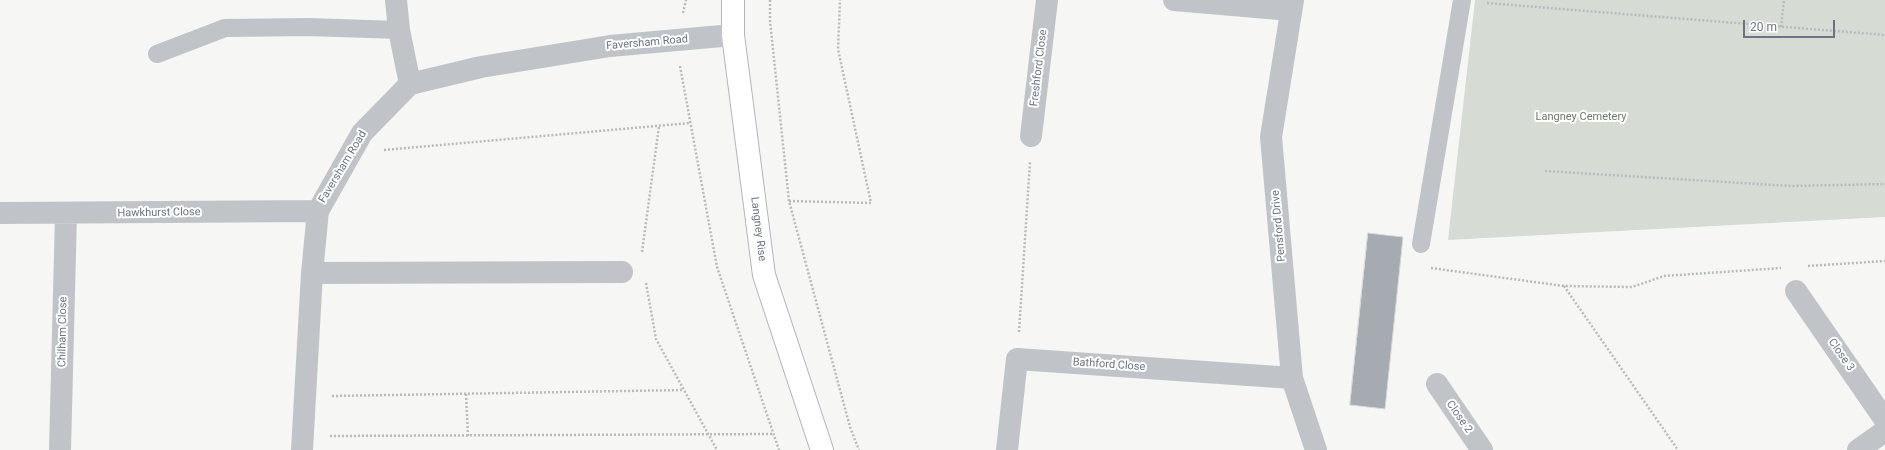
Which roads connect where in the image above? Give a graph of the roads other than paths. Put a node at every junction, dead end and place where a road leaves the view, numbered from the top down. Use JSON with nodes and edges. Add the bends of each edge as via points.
{"nodes":[{"id":1,"x":396,"y":0,"type":"edge"},
{"id":2,"x":733,"y":0,"type":"edge"},
{"id":3,"x":1047,"y":0,"type":"edge"},
{"id":4,"x":1174,"y":0,"type":"edge"},
{"id":5,"x":1462,"y":0,"type":"edge"},
{"id":6,"x":1292,"y":5,"type":"edge"},
{"id":7,"x":399,"y":30,"type":"junction"},
{"id":8,"x":733,"y":35,"type":"junction"},
{"id":9,"x":157,"y":54,"type":"dead end"},
{"id":10,"x":410,"y":84,"type":"junction"},
{"id":11,"x":1031,"y":136,"type":"road end"},
{"id":12,"x":318,"y":211,"type":"junction"},
{"id":13,"x":0,"y":214,"type":"edge"},
{"id":14,"x":66,"y":214,"type":"junction"},
{"id":15,"x":1421,"y":244,"type":"road end"},
{"id":16,"x":622,"y":272,"type":"dead end"},
{"id":17,"x":312,"y":274,"type":"junction"},
{"id":18,"x":1796,"y":291,"type":"dead end"},
{"id":19,"x":1292,"y":378,"type":"junction"},
{"id":20,"x":1437,"y":384,"type":"dead end"},
{"id":21,"x":1885,"y":420,"type":"edge"},
{"id":22,"x":1885,"y":431,"type":"edge"},
{"id":23,"x":303,"y":443,"type":"edge"},
{"id":24,"x":60,"y":450,"type":"edge"},
{"id":25,"x":822,"y":450,"type":"edge"},
{"id":26,"x":1007,"y":450,"type":"edge"},
{"id":27,"x":1316,"y":450,"type":"edge"},
{"id":28,"x":1482,"y":450,"type":"edge"},
{"id":29,"x":1858,"y":450,"type":"edge"}],
"edges":[{"from":1,"to":7,"type":"street"},
{"from":2,"to":8,"type":"main road","name":"Langney Rise"},
{"from":3,"to":11,"type":"street","name":"Freshford Close"},
{"from":4,"to":6,"type":"street"},
{"from":5,"to":15,"type":"lane"},
{"from":6,"to":19,"type":"street","name":"Pensford Drive","via":[[1271,137]]},
{"from":7,"to":9,"type":"lane","via":[[225,28]]},
{"from":7,"to":10,"type":"street"},
{"from":8,"to":10,"type":"street","name":"Faversham Road","via":[[610,46],[489,65]]},
{"from":8,"to":25,"type":"main road","name":"Langney Rise","via":[[764,276]]},
{"from":10,"to":12,"type":"street","name":"Faversham Road","via":[[362,133]]},
{"from":12,"to":14,"type":"street","name":"Hawkhurst Close"},
{"from":12,"to":17,"type":"street","name":"Faversham Road"},
{"from":13,"to":14,"type":"street","name":"Hawkhurst Close"},
{"from":14,"to":24,"type":"street","name":"Chilham Close"},
{"from":16,"to":17,"type":"street"},
{"from":17,"to":23,"type":"street","name":"Faversham Road"},
{"from":18,"to":21,"type":"street","name":"Close 3"},
{"from":19,"to":26,"type":"street","name":"Bathford Close","via":[[1017,359]]},
{"from":19,"to":27,"type":"street","name":"Pensford Drive"},
{"from":20,"to":28,"type":"street","name":"Close 2"},
{"from":22,"to":29,"type":"street"}]}
